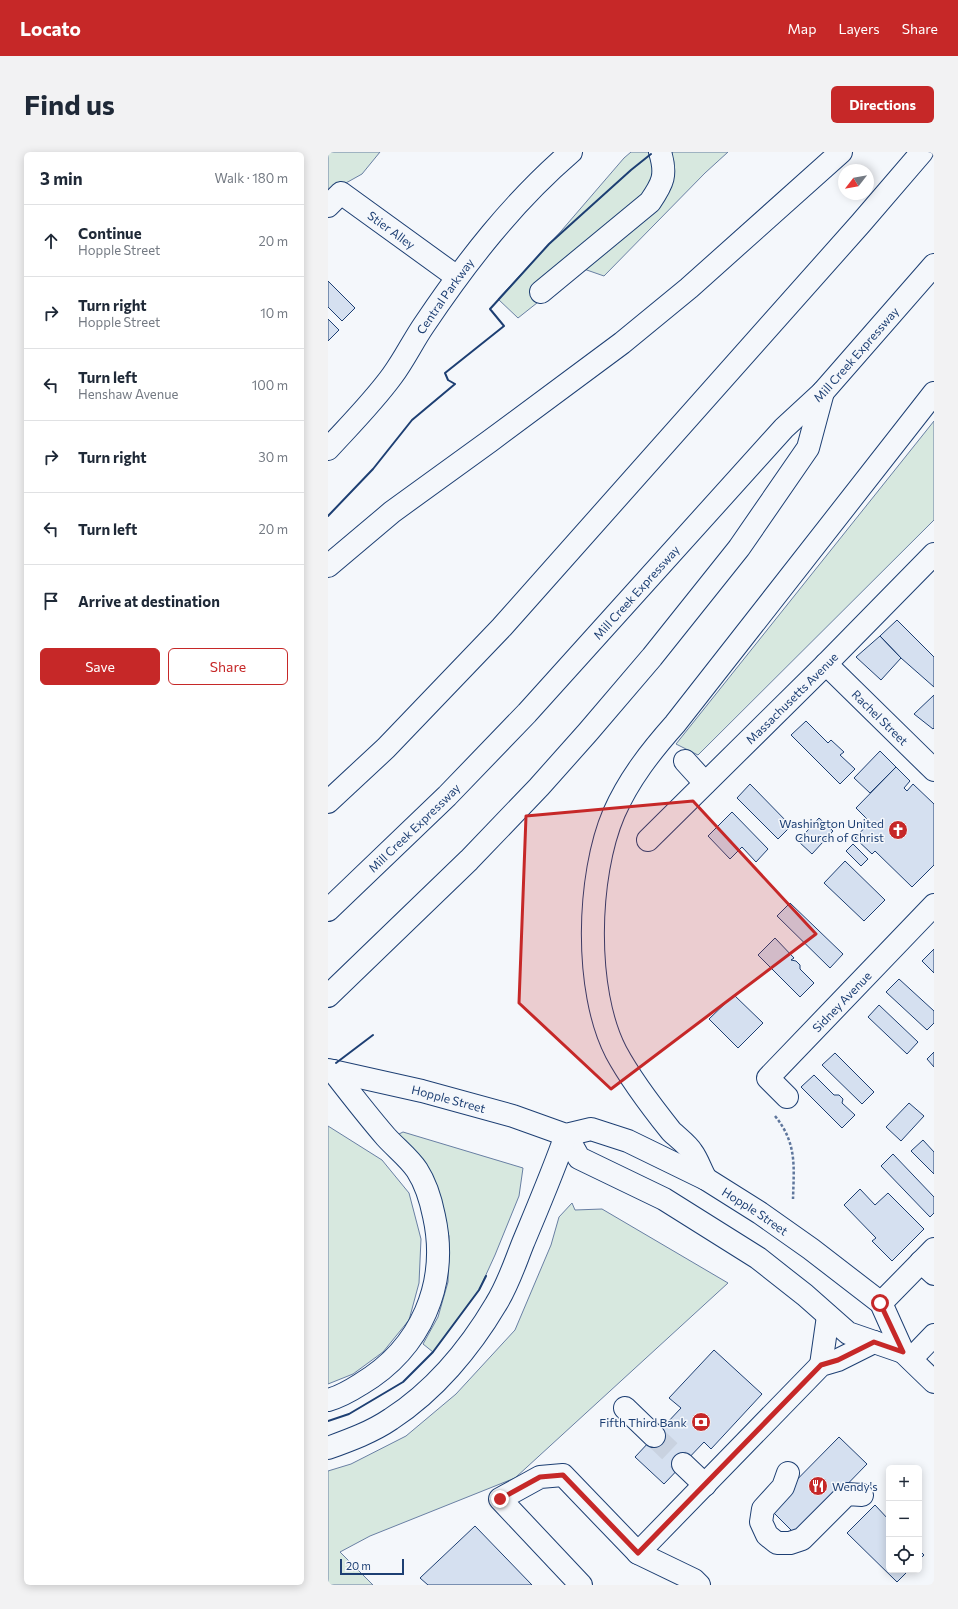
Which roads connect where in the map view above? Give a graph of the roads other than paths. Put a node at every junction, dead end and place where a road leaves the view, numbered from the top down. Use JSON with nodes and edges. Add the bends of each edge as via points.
{"nodes":[{"id":1,"x":571,"y":152,"type":"edge"},
{"id":2,"x":660,"y":152,"type":"edge"},
{"id":3,"x":841,"y":152,"type":"edge"},
{"id":4,"x":922,"y":152,"type":"edge"},
{"id":5,"x":328,"y":206,"type":"edge"},
{"id":6,"x":934,"y":265,"type":"edge"},
{"id":7,"x":457,"y":277,"type":"junction"},
{"id":8,"x":541,"y":292,"type":"dead end"},
{"id":9,"x":823,"y":392,"type":"junction"},
{"id":10,"x":934,"y":393,"type":"edge"},
{"id":11,"x":328,"y":449,"type":"edge"},
{"id":12,"x":934,"y":554,"type":"edge"},
{"id":13,"x":328,"y":566,"type":"edge"},
{"id":14,"x":826,"y":664,"type":"junction"},
{"id":15,"x":685,"y":761,"type":"dead end"},
{"id":16,"x":934,"y":770,"type":"edge"},
{"id":17,"x":705,"y":783,"type":"junction"},
{"id":18,"x":328,"y":802,"type":"edge"},
{"id":19,"x":648,"y":840,"type":"dead end"},
{"id":20,"x":934,"y":905,"type":"edge"},
{"id":21,"x":328,"y":910,"type":"edge"},
{"id":22,"x":328,"y":996,"type":"edge"},
{"id":23,"x":330,"y":1070,"type":"edge"},
{"id":24,"x":787,"y":1097,"type":"road end"},
{"id":25,"x":566,"y":1136,"type":"junction"},
{"id":26,"x":706,"y":1179,"type":"junction"},
{"id":27,"x":930,"y":1262,"type":"edge"},
{"id":28,"x":880,"y":1303,"type":"junction"},
{"id":29,"x":828,"y":1316,"type":"junction"},
{"id":30,"x":934,"y":1335,"type":"edge"},
{"id":31,"x":874,"y":1342,"type":"junction"},
{"id":32,"x":907,"y":1355,"type":"junction"},
{"id":33,"x":821,"y":1365,"type":"junction"},
{"id":34,"x":934,"y":1382,"type":"edge"},
{"id":35,"x":328,"y":1400,"type":"edge"},
{"id":36,"x":625,"y":1408,"type":"dead end"},
{"id":37,"x":654,"y":1436,"type":"tunnel mouth"},
{"id":38,"x":328,"y":1448,"type":"edge"},
{"id":39,"x":683,"y":1464,"type":"tunnel mouth"},
{"id":40,"x":788,"y":1473,"type":"dead end"},
{"id":41,"x":705,"y":1485,"type":"junction"},
{"id":42,"x":862,"y":1495,"type":"dead end"},
{"id":43,"x":638,"y":1553,"type":"junction"},
{"id":44,"x":694,"y":1583,"type":"edge"},
{"id":45,"x":581,"y":1585,"type":"edge"}],
"edges":[{"from":1,"to":7,"type":"main road","name":"Central Parkway","via":[[543,176],[496,227]]},
{"from":2,"to":8,"type":"main road","via":[[664,166],[662,184],[650,202]]},
{"from":3,"to":13,"type":"main road","via":[[689,288],[622,343],[392,512]]},
{"from":4,"to":18,"type":"main road","via":[[502,627],[386,748]]},
{"from":5,"to":7,"type":"main road","name":"Stier Alley","via":[[341,193]]},
{"from":6,"to":9,"type":"main road","name":"Mill Creek Expressway"},
{"from":7,"to":11,"type":"main road","name":"Central Parkway","via":[[392,375],[363,412]]},
{"from":9,"to":21,"type":"main road","name":"Mill Creek Expressway","via":[[784,428],[527,713],[447,796]]},
{"from":9,"to":22,"type":"main road","via":[[808,448],[739,548],[652,657],[534,792],[469,860]]},
{"from":10,"to":26,"type":"main road","via":[[675,724],[650,752],[631,779],[614,814],[602,852],[595,889],[593,931],[596,980],[604,1021],[616,1051],[636,1084],[661,1119],[692,1152]]},
{"from":12,"to":14,"type":"main road","name":"Massachusetts Avenue"},
{"from":14,"to":16,"type":"main road","name":"Rachel Street"},
{"from":14,"to":17,"type":"main road","name":"Massachusetts Avenue"},
{"from":15,"to":17,"type":"main road"},
{"from":17,"to":19,"type":"main road","name":"Massachusetts Avenue"},
{"from":20,"to":24,"type":"main road","name":"Sidney Avenue","via":[[768,1078]]},
{"from":23,"to":25,"type":"main road","name":"Hopple Street","via":[[422,1091],[513,1116]]},
{"from":23,"to":35,"type":"main road","via":[[417,1170],[431,1200],[438,1232],[438,1266],[432,1299],[401,1352],[375,1376],[339,1397]]},
{"from":25,"to":26,"type":"main road","name":"Hopple Street","via":[[591,1129],[628,1141]]},
{"from":25,"to":29,"type":"main road","name":"Hopple Street","via":[[579,1158],[664,1199],[758,1258]]},
{"from":25,"to":38,"type":"main road","via":[[512,1269],[497,1302],[477,1335],[432,1386],[391,1420],[362,1436]]},
{"from":26,"to":28,"type":"main road","name":"Hopple Street","via":[[811,1249]]},
{"from":27,"to":28,"type":"main road"},
{"from":28,"to":32,"type":"main road","name":"Hopple Street"},
{"from":29,"to":31,"type":"main road","name":"Hopple Street","via":[[848,1333]]},
{"from":29,"to":33,"type":"main road"},
{"from":30,"to":32,"type":"main road"},
{"from":31,"to":32,"type":"main road","name":"Hopple Street"},
{"from":31,"to":33,"type":"main road","via":[[838,1360]]},
{"from":32,"to":34,"type":"main road","name":"Hopple Street"},
{"from":33,"to":41,"type":"main road"},
{"from":36,"to":37,"type":"main road"},
{"from":39,"to":41,"type":"main road"},
{"from":40,"to":42,"type":"main road","via":[[783,1487],[763,1509],[761,1522],[767,1535],[776,1543],[790,1543],[802,1539],[847,1494]]},
{"from":41,"to":43,"type":"main road"},
{"from":43,"to":44,"type":"main road"},
{"from":43,"to":45,"type":"main road","via":[[563,1475],[540,1477],[500,1499]]}]}
